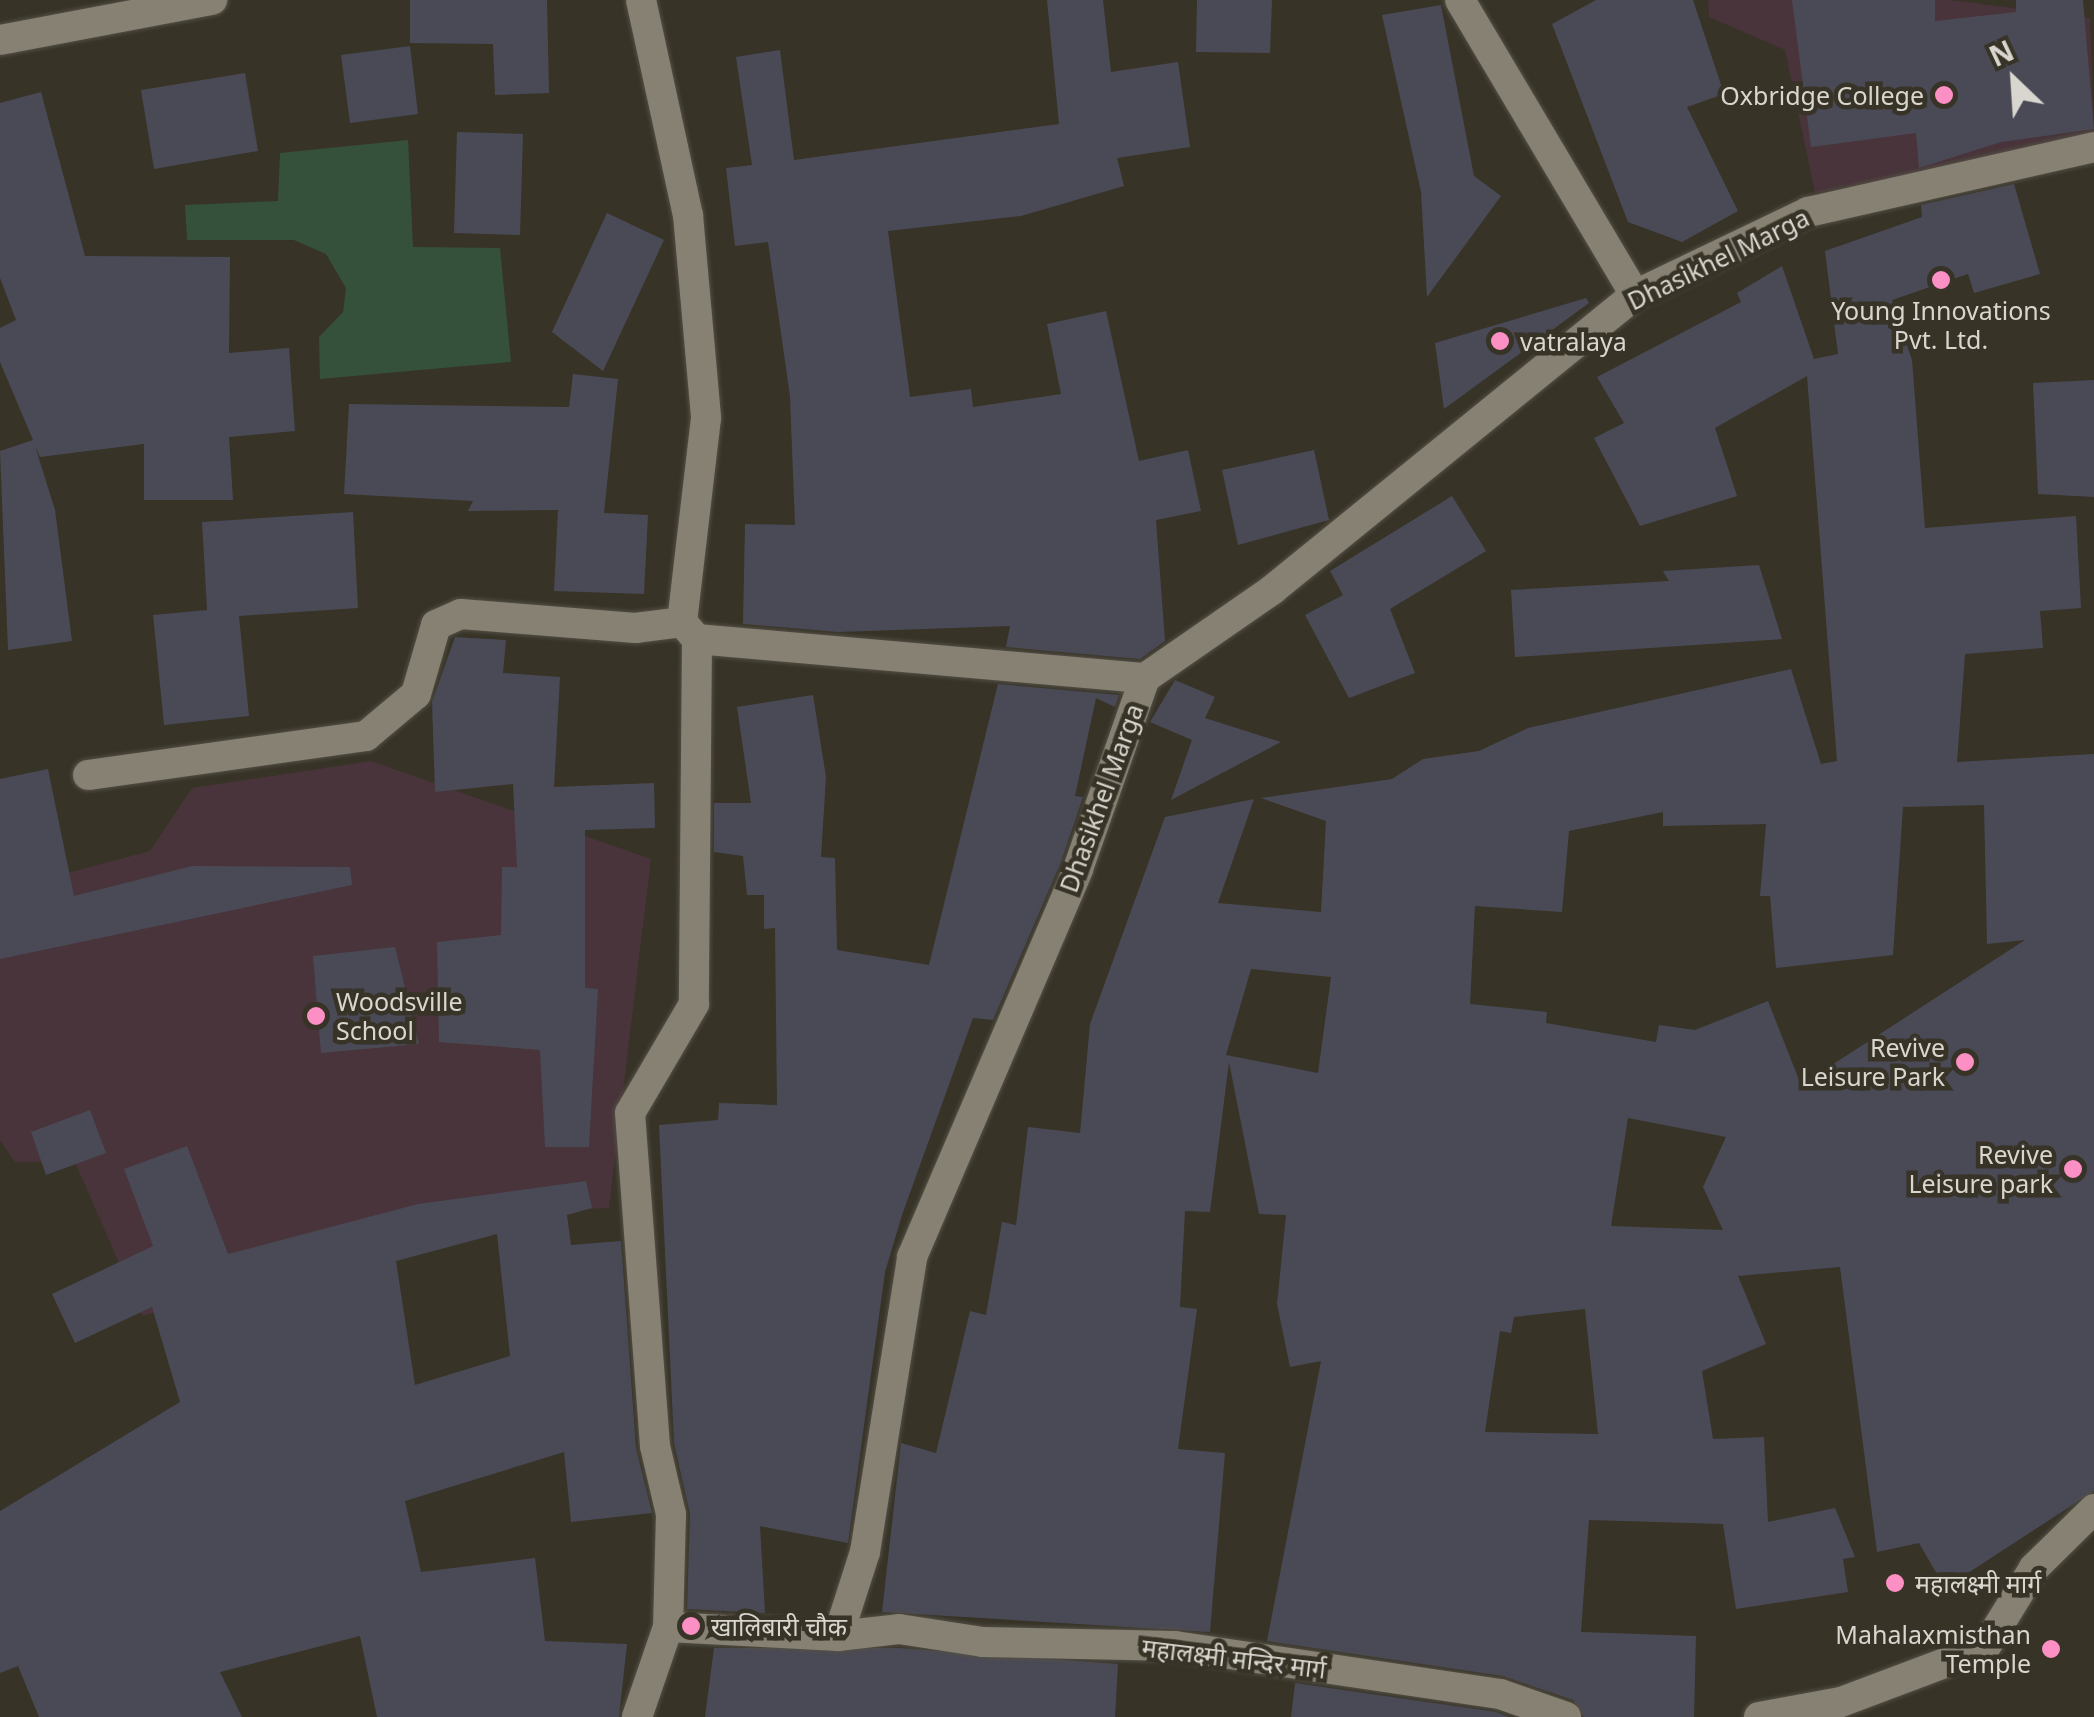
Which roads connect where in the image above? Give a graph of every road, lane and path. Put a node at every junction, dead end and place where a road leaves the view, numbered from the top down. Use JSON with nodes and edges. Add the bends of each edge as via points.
{"nodes":[{"id":1,"x":212,"y":0,"type":"edge"},
{"id":2,"x":641,"y":0,"type":"edge"},
{"id":3,"x":1460,"y":0,"type":"edge"},
{"id":4,"x":0,"y":40,"type":"edge"},
{"id":5,"x":2094,"y":147,"type":"edge"},
{"id":6,"x":1635,"y":294,"type":"junction"},
{"id":7,"x":690,"y":630,"type":"junction"},
{"id":8,"x":1145,"y":678,"type":"junction"},
{"id":9,"x":88,"y":775,"type":"dead end"},
{"id":10,"x":2094,"y":1509,"type":"edge"},
{"id":11,"x":668,"y":1627,"type":"junction"},
{"id":12,"x":838,"y":1636,"type":"junction"},
{"id":13,"x":637,"y":1717,"type":"edge"},
{"id":14,"x":1566,"y":1717,"type":"edge"},
{"id":15,"x":1759,"y":1717,"type":"edge"}],
"edges":[{"from":1,"to":4,"type":"street"},
{"from":2,"to":7,"type":"street","via":[[688,216],[706,418]]},
{"from":3,"to":6,"type":"street"},
{"from":5,"to":6,"type":"street","name":"Dhasikhel Marga","via":[[1808,212]]},
{"from":6,"to":8,"type":"street","name":"Dhasikhel Marga","via":[[1272,590]]},
{"from":7,"to":8,"type":"street"},
{"from":7,"to":9,"type":"street","via":[[460,614],[436,625],[416,694],[366,736]]},
{"from":7,"to":11,"type":"street","via":[[694,1004],[630,1112],[654,1446],[671,1514]]},
{"from":8,"to":12,"type":"street","name":"Dhasikhel Marga","via":[[1078,869],[912,1257],[865,1552]]},
{"from":10,"to":15,"type":"street","via":[[2034,1568],[1985,1648],[1841,1702]]},
{"from":11,"to":12,"type":"street"},
{"from":11,"to":13,"type":"street"},
{"from":12,"to":14,"type":"street","name":"महालक्ष्मी मन्दिर मार्ग","via":[[899,1630],[983,1642],[1174,1646],[1500,1694]]}]}
